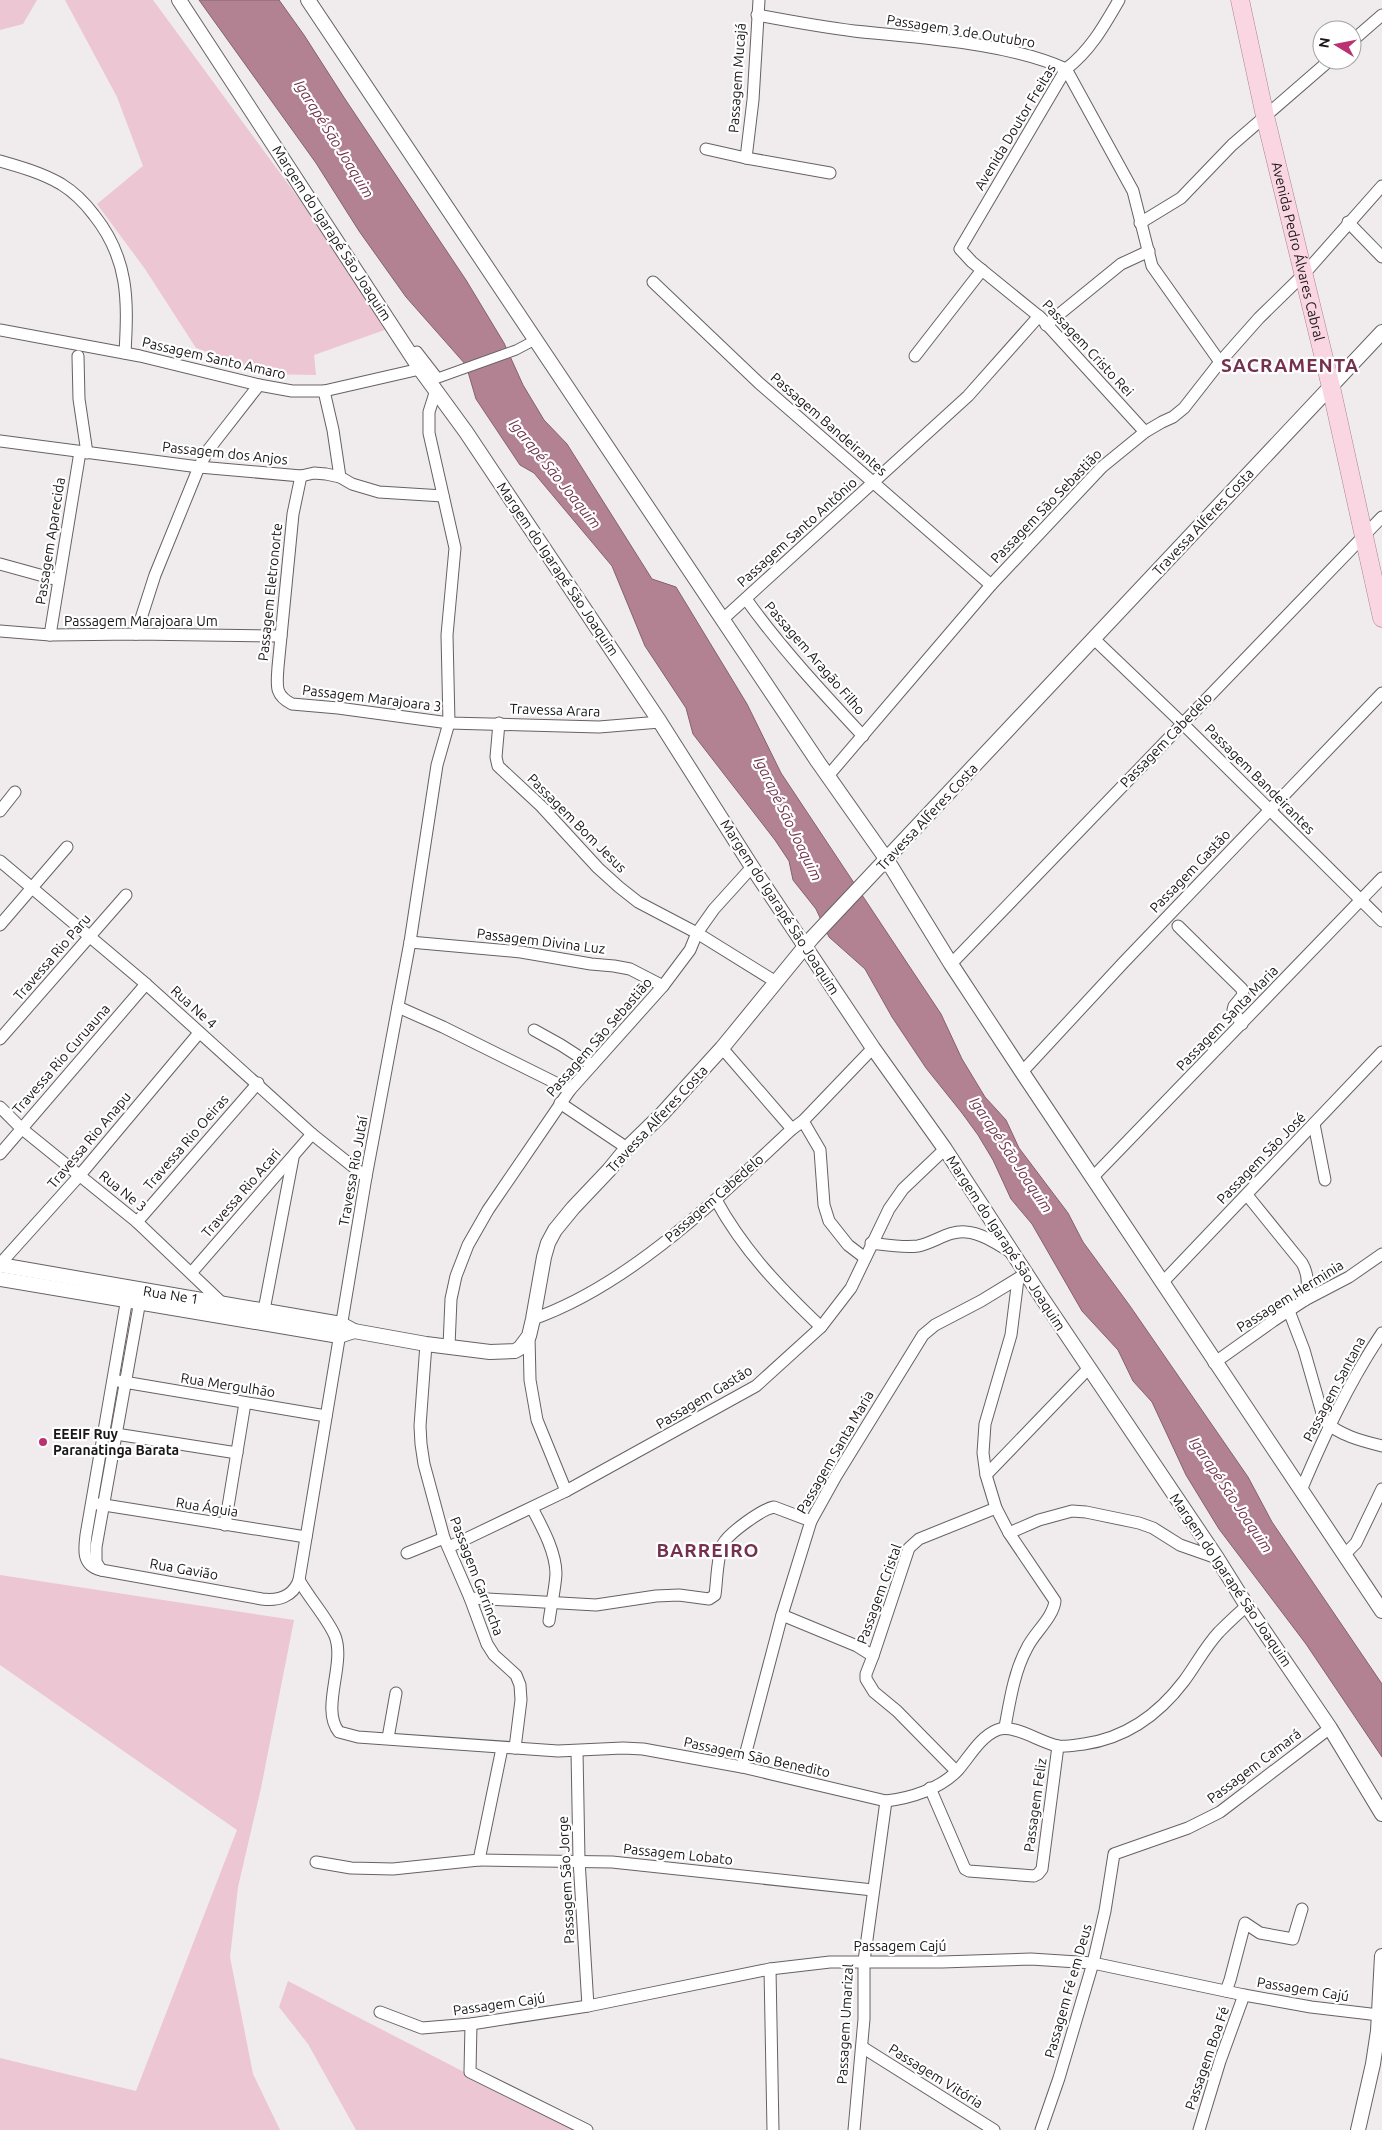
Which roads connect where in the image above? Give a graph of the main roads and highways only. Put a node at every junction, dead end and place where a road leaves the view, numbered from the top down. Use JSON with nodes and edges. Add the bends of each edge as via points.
{"nodes":[{"id":1,"x":1240,"y":0,"type":"edge"},
{"id":2,"x":1382,"y":618,"type":"edge"}],
"edges":[{"from":1,"to":2,"type":"main road","name":"Avenida Pedro Álvares Cabral"}]}
